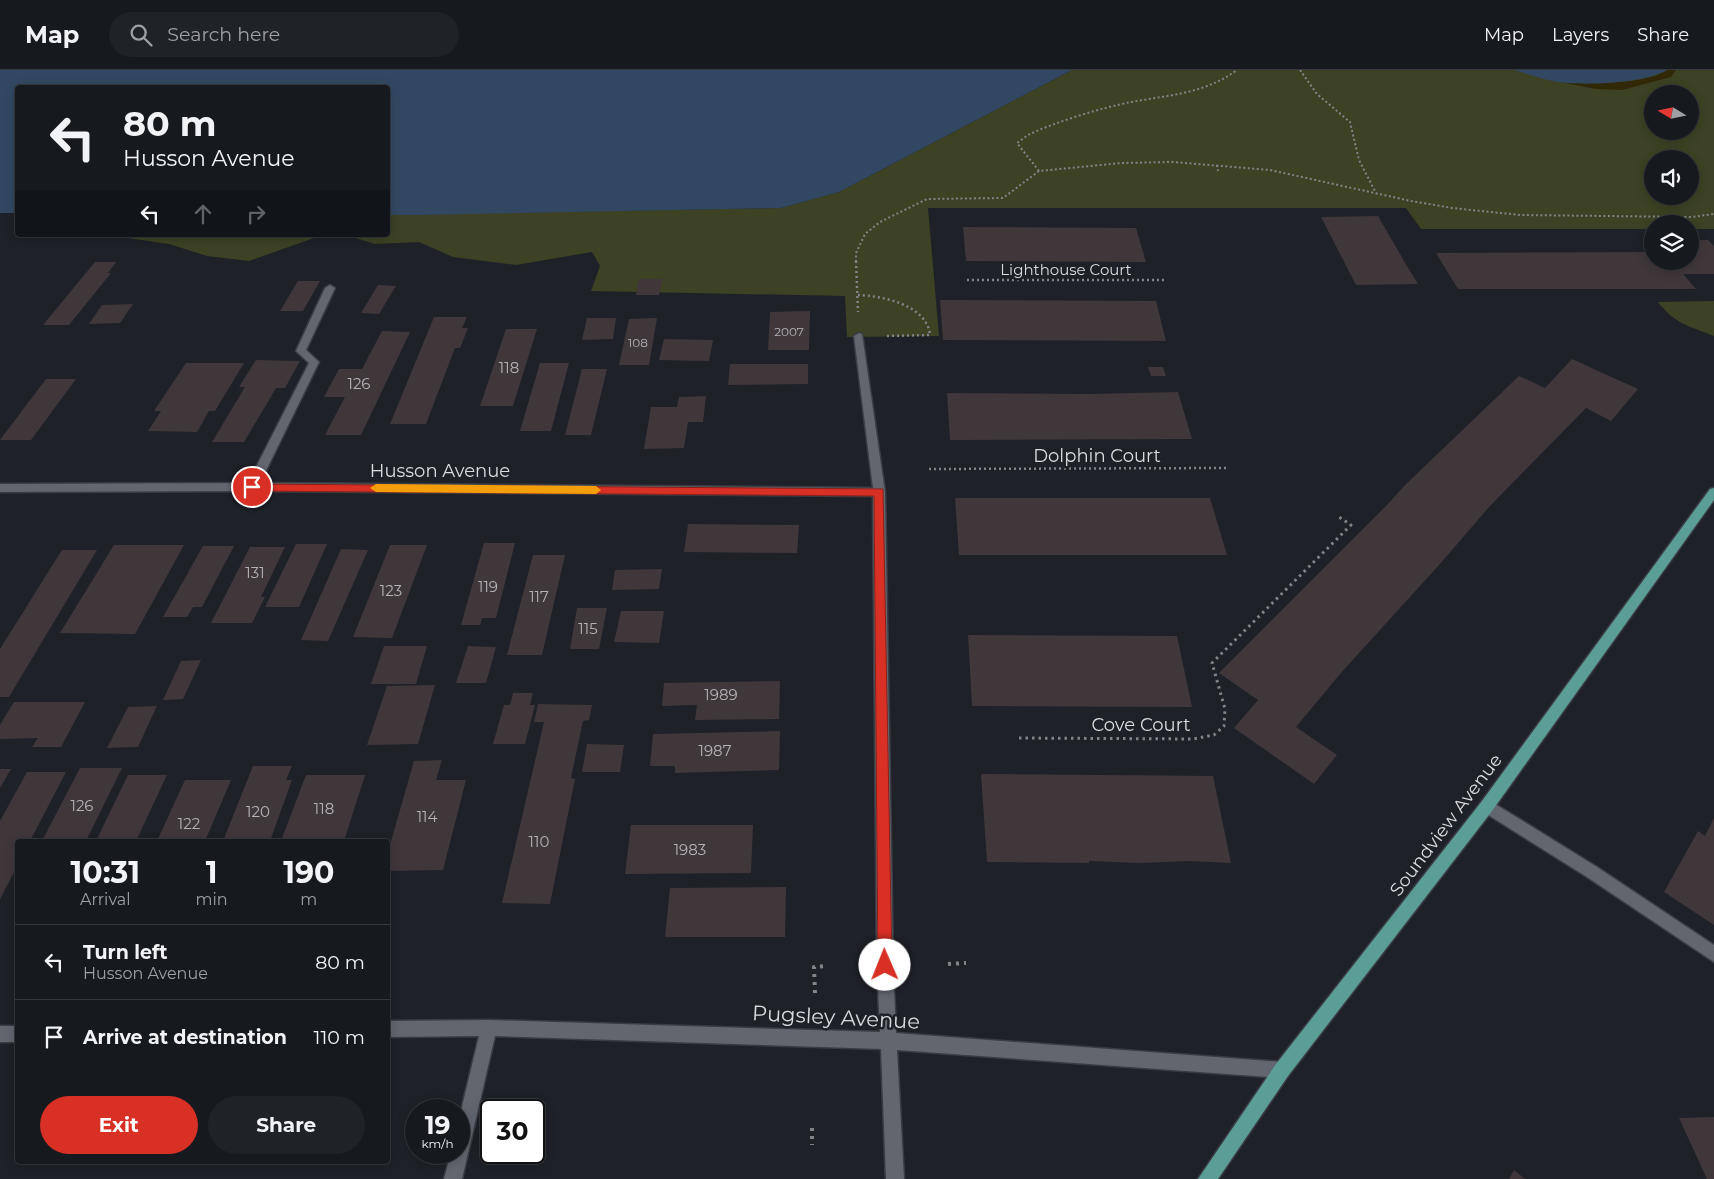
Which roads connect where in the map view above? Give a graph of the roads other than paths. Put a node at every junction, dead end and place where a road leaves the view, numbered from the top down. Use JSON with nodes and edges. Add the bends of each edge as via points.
{"nodes":[{"id":1,"x":330,"y":288,"type":"dead end"},
{"id":2,"x":859,"y":336,"type":"road end"},
{"id":3,"x":252,"y":487,"type":"junction"},
{"id":4,"x":0,"y":488,"type":"edge"},
{"id":5,"x":879,"y":492,"type":"junction"},
{"id":6,"x":1714,"y":492,"type":"edge"},
{"id":7,"x":1487,"y":806,"type":"junction"},
{"id":8,"x":1714,"y":954,"type":"edge"},
{"id":9,"x":489,"y":1028,"type":"junction"},
{"id":10,"x":390,"y":1029,"type":"edge"},
{"id":11,"x":0,"y":1034,"type":"edge"},
{"id":12,"x":15,"y":1034,"type":"edge"},
{"id":13,"x":889,"y":1041,"type":"junction"},
{"id":14,"x":1282,"y":1070,"type":"junction"},
{"id":15,"x":453,"y":1179,"type":"edge"},
{"id":16,"x":895,"y":1179,"type":"edge"},
{"id":17,"x":1207,"y":1179,"type":"edge"}],
"edges":[{"from":1,"to":3,"type":"street","via":[[301,351],[314,362]]},
{"from":2,"to":5,"type":"street"},
{"from":3,"to":4,"type":"street","name":"Husson Avenue"},
{"from":3,"to":5,"type":"street","name":"Husson Avenue"},
{"from":5,"to":13,"type":"street","via":[[885,965]]},
{"from":6,"to":7,"type":"main road","name":"Soundview Avenue"},
{"from":7,"to":8,"type":"street"},
{"from":7,"to":14,"type":"main road","name":"Soundview Avenue"},
{"from":9,"to":10,"type":"street","name":"Pugsley Avenue"},
{"from":9,"to":13,"type":"street","name":"Pugsley Avenue"},
{"from":9,"to":15,"type":"street"},
{"from":11,"to":12,"type":"street"},
{"from":13,"to":14,"type":"street","name":"Pugsley Avenue"},
{"from":13,"to":16,"type":"street"},
{"from":14,"to":17,"type":"main road","name":"Soundview Avenue"}]}
